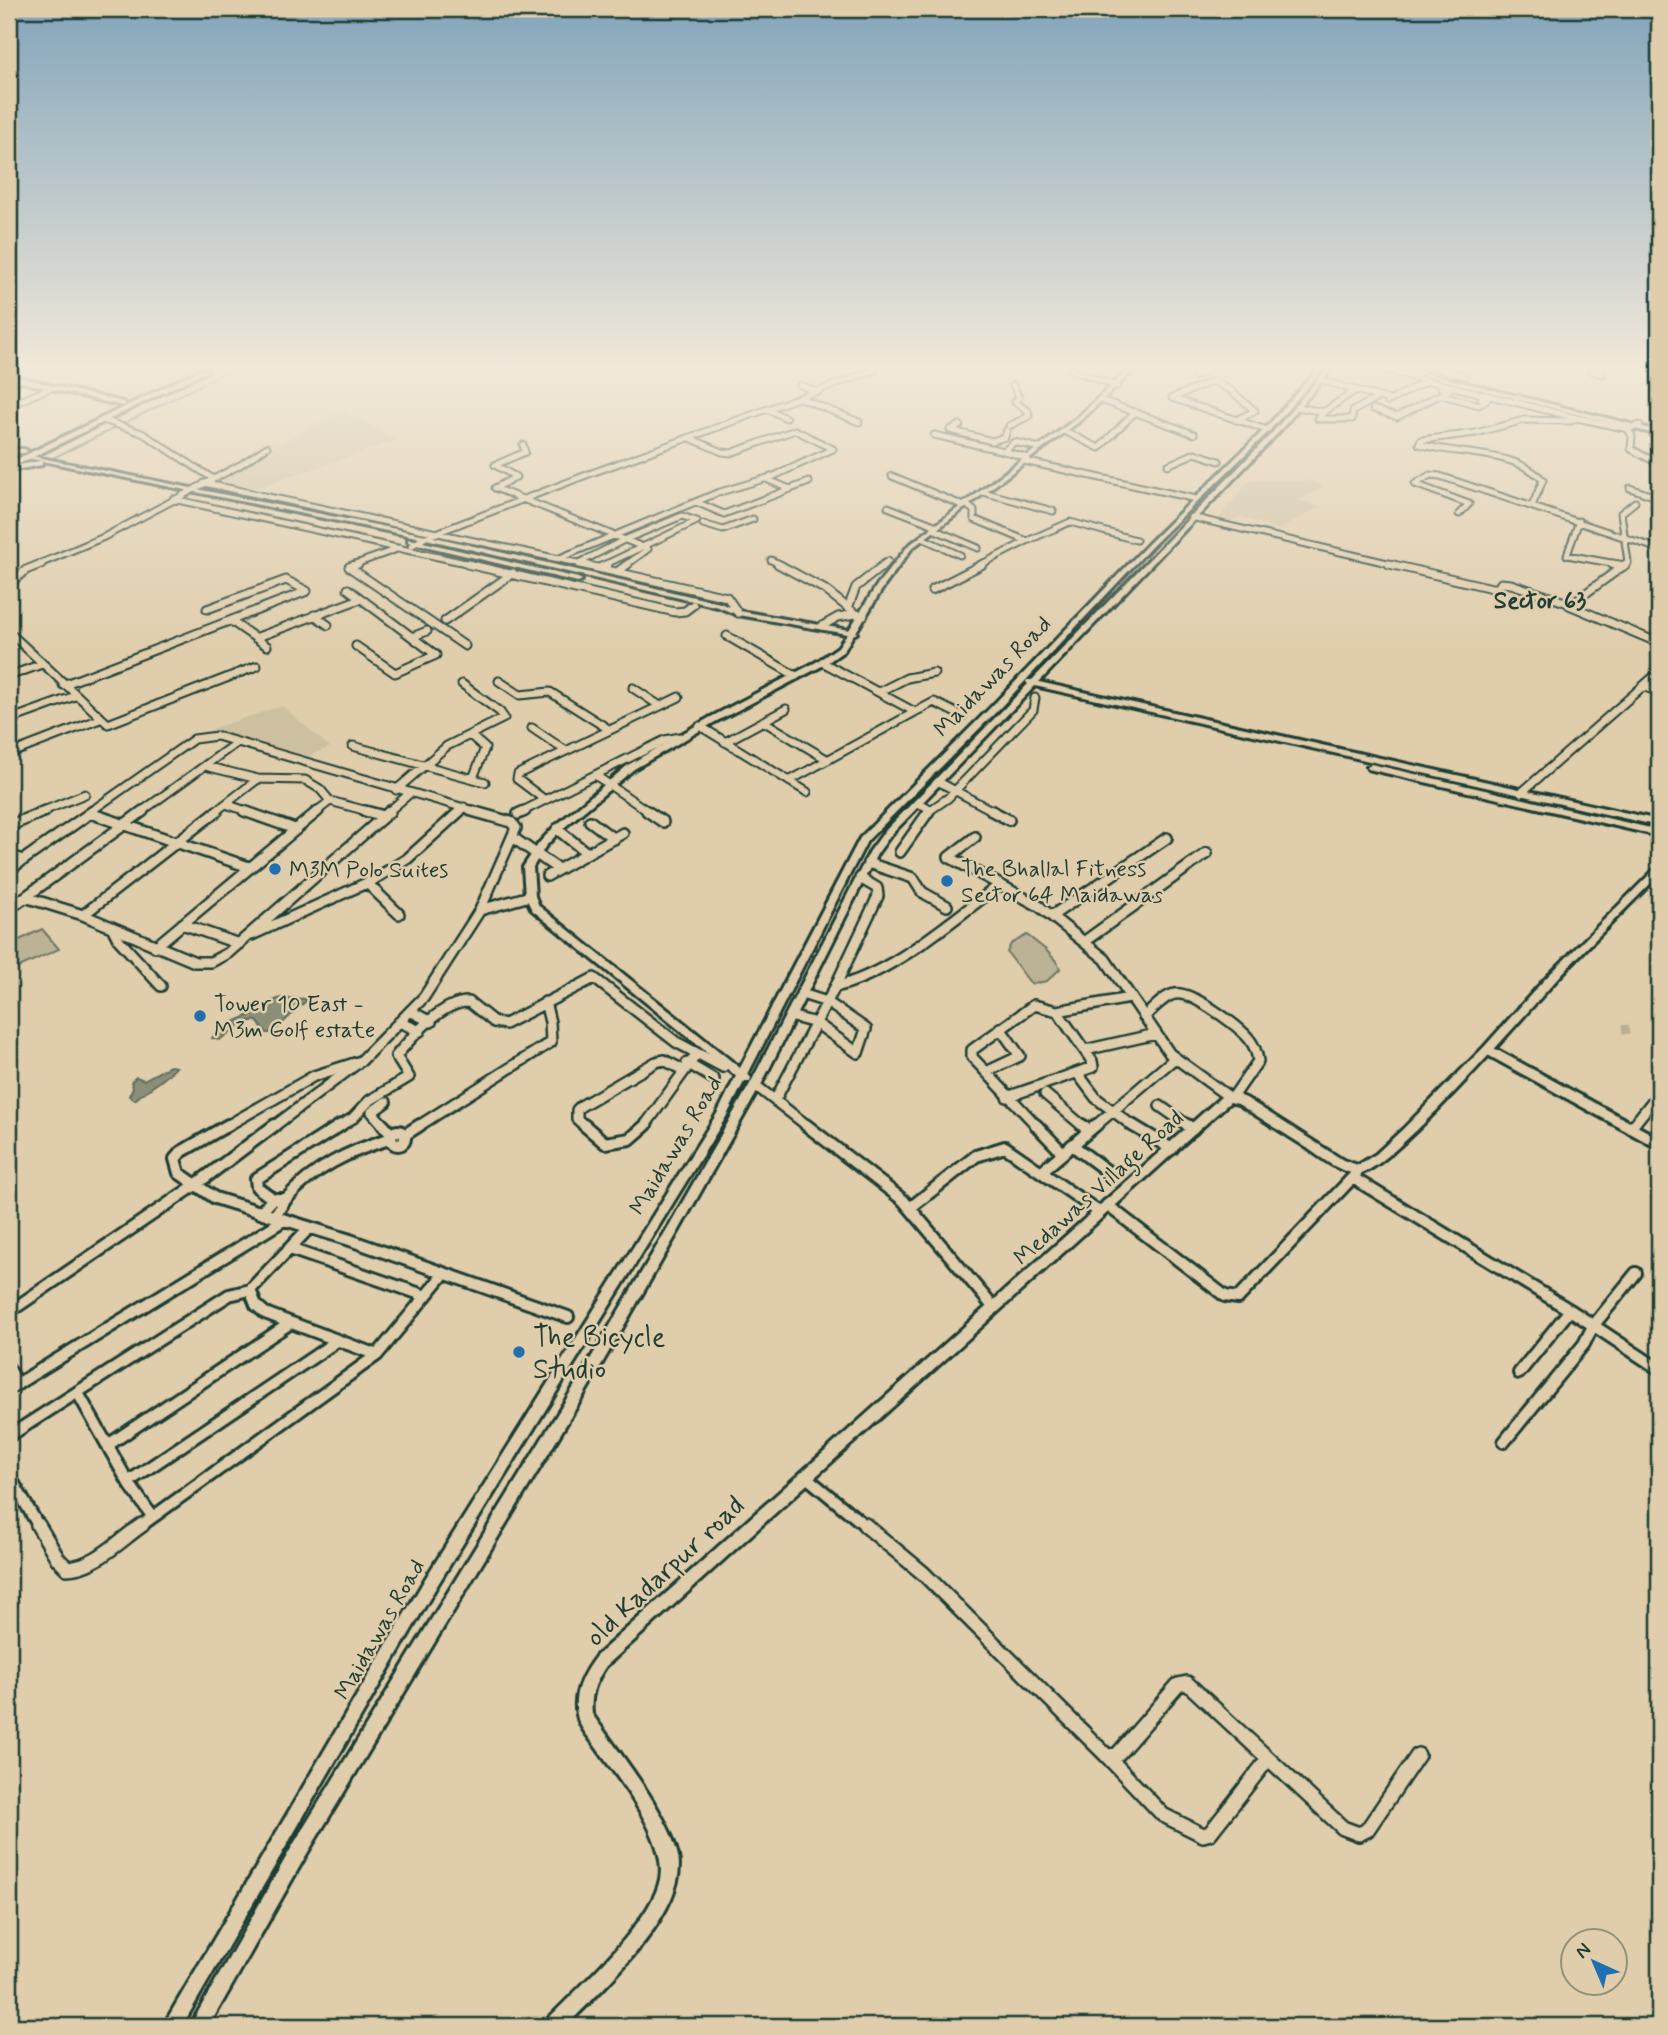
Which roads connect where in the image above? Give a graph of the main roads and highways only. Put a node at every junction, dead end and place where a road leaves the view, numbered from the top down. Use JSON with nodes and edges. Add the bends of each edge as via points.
{"nodes":[{"id":1,"x":1488,"y":1050,"type":"road end"},
{"id":2,"x":1659,"y":1144,"type":"edge"}],
"edges":[{"from":1,"to":2,"type":"main road"}]}
